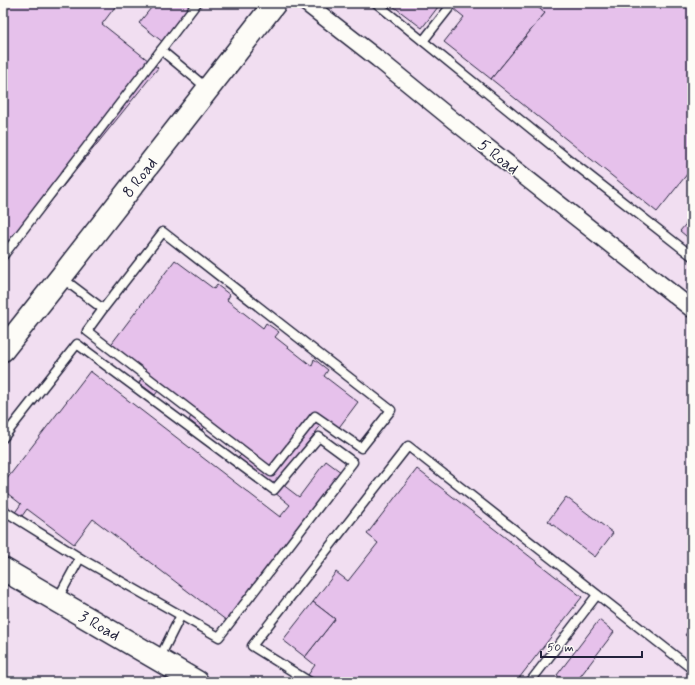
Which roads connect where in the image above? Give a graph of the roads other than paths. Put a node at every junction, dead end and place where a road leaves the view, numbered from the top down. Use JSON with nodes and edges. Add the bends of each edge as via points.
{"nodes":[{"id":1,"x":197,"y":3,"type":"edge"},
{"id":2,"x":275,"y":3,"type":"edge"},
{"id":3,"x":306,"y":3,"type":"edge"},
{"id":4,"x":376,"y":3,"type":"edge"},
{"id":5,"x":453,"y":3,"type":"edge"},
{"id":6,"x":424,"y":41,"type":"junction"},
{"id":7,"x":160,"y":50,"type":"junction"},
{"id":8,"x":208,"y":89,"type":"junction"},
{"id":9,"x":3,"y":256,"type":"edge"},
{"id":10,"x":692,"y":256,"type":"edge"},
{"id":11,"x":61,"y":277,"type":"junction"},
{"id":12,"x":102,"y":309,"type":"junction"},
{"id":13,"x":692,"y":309,"type":"edge"},
{"id":14,"x":5,"y":342,"type":"edge"},
{"id":15,"x":3,"y":438,"type":"edge"},
{"id":16,"x":3,"y":510,"type":"edge"},
{"id":17,"x":80,"y":558,"type":"junction"},
{"id":18,"x":3,"y":569,"type":"edge"},
{"id":19,"x":597,"y":595,"type":"junction"},
{"id":20,"x":57,"y":600,"type":"junction"},
{"id":21,"x":181,"y":616,"type":"junction"},
{"id":22,"x":159,"y":660,"type":"junction"},
{"id":23,"x":692,"y":669,"type":"edge"},
{"id":24,"x":197,"y":682,"type":"edge"},
{"id":25,"x":310,"y":682,"type":"edge"},
{"id":26,"x":530,"y":682,"type":"edge"}],
"edges":[{"from":1,"to":7,"type":"lane"},
{"from":2,"to":8,"type":"street","name":"8 Road"},
{"from":3,"to":13,"type":"street","name":"5 Road"},
{"from":4,"to":6,"type":"lane"},
{"from":5,"to":6,"type":"lane"},
{"from":6,"to":10,"type":"lane"},
{"from":7,"to":8,"type":"lane"},
{"from":7,"to":9,"type":"lane"},
{"from":8,"to":11,"type":"street","name":"8 Road"},
{"from":11,"to":12,"type":"lane"},
{"from":11,"to":14,"type":"street","name":"8 Road"},
{"from":12,"to":12,"type":"lane","via":[[87,331],[271,472],[315,416],[361,448],[391,410],[163,232]]},
{"from":15,"to":21,"type":"lane","via":[[77,344],[274,490],[319,437],[353,462],[219,637]]},
{"from":16,"to":17,"type":"lane"},
{"from":17,"to":20,"type":"lane"},
{"from":17,"to":21,"type":"lane"},
{"from":18,"to":20,"type":"street","name":"3 Road"},
{"from":19,"to":23,"type":"lane"},
{"from":19,"to":25,"type":"lane","via":[[408,446],[252,646]]},
{"from":19,"to":26,"type":"lane"},
{"from":20,"to":22,"type":"street","name":"3 Road"},
{"from":21,"to":22,"type":"lane"},
{"from":22,"to":24,"type":"street","name":"3 Road"}]}
